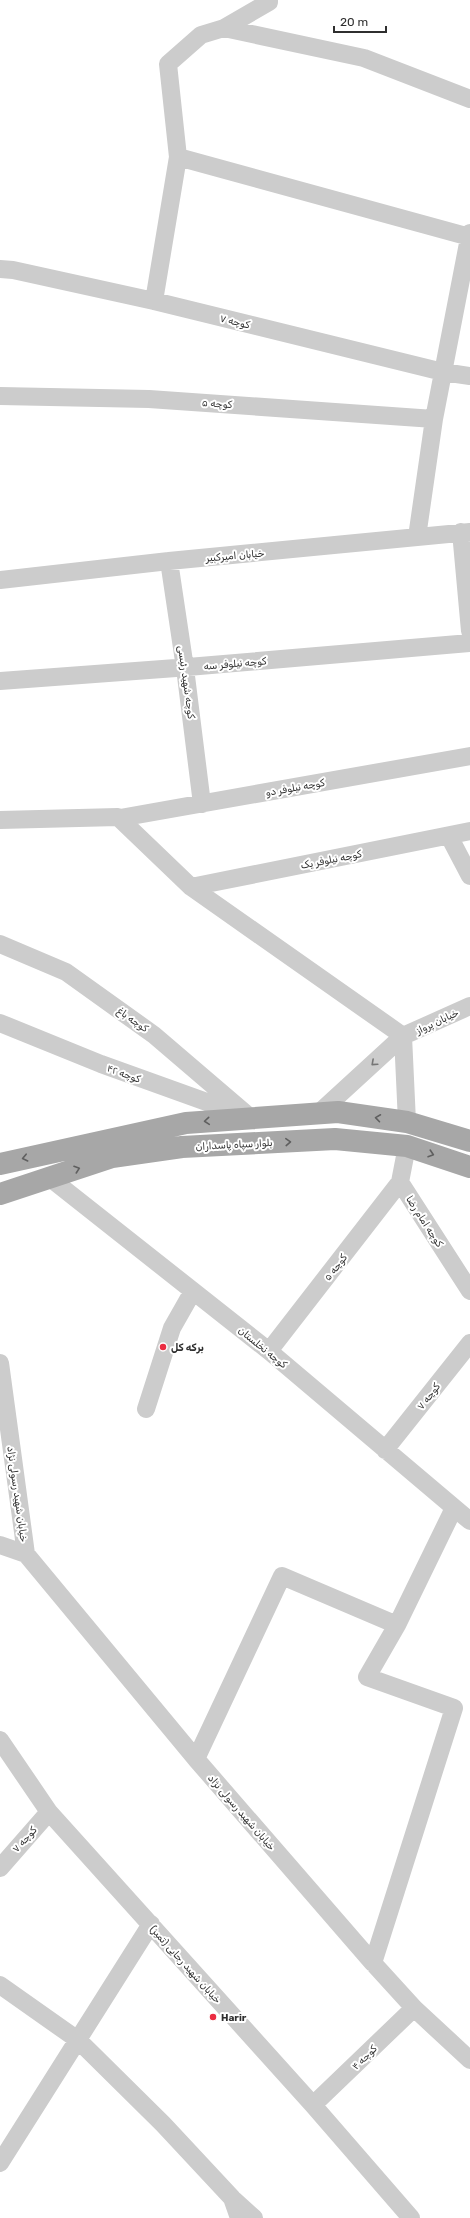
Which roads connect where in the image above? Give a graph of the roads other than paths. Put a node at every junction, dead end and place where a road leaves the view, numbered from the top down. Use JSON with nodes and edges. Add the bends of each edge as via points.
{"nodes":[{"id":1,"x":269,"y":0,"type":"edge"},
{"id":2,"x":224,"y":28,"type":"junction"},
{"id":3,"x":470,"y":99,"type":"edge"},
{"id":4,"x":178,"y":157,"type":"junction"},
{"id":5,"x":470,"y":236,"type":"edge"},
{"id":6,"x":0,"y":269,"type":"edge"},
{"id":7,"x":154,"y":301,"type":"junction"},
{"id":8,"x":443,"y":372,"type":"junction"},
{"id":9,"x":470,"y":376,"type":"edge"},
{"id":10,"x":0,"y":396,"type":"edge"},
{"id":11,"x":434,"y":419,"type":"junction"},
{"id":12,"x":466,"y":532,"type":"edge"},
{"id":13,"x":417,"y":537,"type":"junction"},
{"id":14,"x":168,"y":561,"type":"junction"},
{"id":15,"x":0,"y":580,"type":"edge"},
{"id":16,"x":470,"y":630,"type":"edge"},
{"id":17,"x":470,"y":643,"type":"edge"},
{"id":18,"x":185,"y":668,"type":"junction"},
{"id":19,"x":0,"y":681,"type":"edge"},
{"id":20,"x":470,"y":756,"type":"edge"},
{"id":21,"x":202,"y":804,"type":"junction"},
{"id":22,"x":120,"y":818,"type":"junction"},
{"id":23,"x":0,"y":820,"type":"edge"},
{"id":24,"x":470,"y":831,"type":"edge"},
{"id":25,"x":449,"y":836,"type":"junction"},
{"id":26,"x":470,"y":876,"type":"edge"},
{"id":27,"x":191,"y":887,"type":"junction"},
{"id":28,"x":0,"y":944,"type":"edge"},
{"id":29,"x":470,"y":1006,"type":"edge"},
{"id":30,"x":0,"y":1023,"type":"edge"},
{"id":31,"x":403,"y":1036,"type":"junction"},
{"id":32,"x":319,"y":1113,"type":"junction"},
{"id":33,"x":251,"y":1118,"type":"junction"},
{"id":34,"x":407,"y":1122,"type":"junction"},
{"id":35,"x":470,"y":1141,"type":"edge"},
{"id":36,"x":407,"y":1146,"type":"junction"},
{"id":37,"x":0,"y":1164,"type":"edge"},
{"id":38,"x":470,"y":1167,"type":"edge"},
{"id":39,"x":50,"y":1178,"type":"junction"},
{"id":40,"x":400,"y":1182,"type":"junction"},
{"id":41,"x":0,"y":1194,"type":"edge"},
{"id":42,"x":193,"y":1291,"type":"junction"},
{"id":43,"x":470,"y":1291,"type":"edge"},
{"id":44,"x":470,"y":1343,"type":"edge"},
{"id":45,"x":269,"y":1351,"type":"junction"},
{"id":46,"x":0,"y":1363,"type":"edge"},
{"id":47,"x":146,"y":1410,"type":"dead end"},
{"id":48,"x":385,"y":1450,"type":"junction"},
{"id":49,"x":454,"y":1508,"type":"junction"},
{"id":50,"x":470,"y":1521,"type":"edge"},
{"id":51,"x":0,"y":1545,"type":"edge"},
{"id":52,"x":26,"y":1554,"type":"junction"},
{"id":53,"x":397,"y":1625,"type":"junction"},
{"id":54,"x":0,"y":1740,"type":"edge"},
{"id":55,"x":196,"y":1759,"type":"junction"},
{"id":56,"x":49,"y":1812,"type":"junction"},
{"id":57,"x":0,"y":1868,"type":"edge"},
{"id":58,"x":150,"y":1924,"type":"junction"},
{"id":59,"x":373,"y":1963,"type":"junction"},
{"id":60,"x":0,"y":1985,"type":"edge"},
{"id":61,"x":414,"y":2008,"type":"junction"},
{"id":62,"x":78,"y":2040,"type":"junction"},
{"id":63,"x":470,"y":2060,"type":"edge"},
{"id":64,"x":313,"y":2105,"type":"junction"},
{"id":65,"x":0,"y":2164,"type":"edge"},
{"id":66,"x":232,"y":2198,"type":"junction"},
{"id":67,"x":239,"y":2218,"type":"edge"},
{"id":68,"x":254,"y":2218,"type":"edge"},
{"id":69,"x":411,"y":2218,"type":"edge"}],
"edges":[{"from":1,"to":2,"type":"street"},
{"from":2,"to":3,"type":"street","via":[[364,58]]},
{"from":2,"to":4,"type":"street","via":[[201,35],[168,64]]},
{"from":4,"to":5,"type":"street"},
{"from":4,"to":7,"type":"street"},
{"from":5,"to":8,"type":"street"},
{"from":6,"to":7,"type":"street","name":"کوچه ۷"},
{"from":7,"to":8,"type":"street","name":"کوچه ۷"},
{"from":8,"to":9,"type":"street","name":"کوچه ۷"},
{"from":8,"to":11,"type":"street"},
{"from":10,"to":11,"type":"street","name":"کوچه ۵","via":[[149,399]]},
{"from":11,"to":13,"type":"street"},
{"from":12,"to":13,"type":"street","name":"خیابان امیرکبیر"},
{"from":12,"to":16,"type":"street"},
{"from":13,"to":14,"type":"street","name":"خیابان امیرکبیر"},
{"from":14,"to":15,"type":"street","name":"خیابان امیرکبیر"},
{"from":14,"to":18,"type":"street","name":"کوچه شهید رئیسی"},
{"from":17,"to":18,"type":"street","name":"کوچه نیلوفر سه"},
{"from":18,"to":19,"type":"street","name":"کوچه نیلوفر سه"},
{"from":18,"to":21,"type":"street","name":"کوچه شهید رئیسی"},
{"from":20,"to":21,"type":"street","name":"کوچه نیلوفر دو"},
{"from":21,"to":22,"type":"street","name":"کوچه نیلوفر دو"},
{"from":22,"to":23,"type":"street","name":"کوچه نیلوفر دو"},
{"from":22,"to":27,"type":"street"},
{"from":24,"to":25,"type":"street","name":"کوچه نیلوفر یک"},
{"from":25,"to":26,"type":"street"},
{"from":25,"to":27,"type":"street","name":"کوچه نیلوفر یک"},
{"from":27,"to":31,"type":"street"},
{"from":28,"to":33,"type":"street","name":"کوچه باغ","via":[[66,972],[154,1035]]},
{"from":29,"to":31,"type":"street","name":"خیابان پرواز"},
{"from":30,"to":33,"type":"street","name":"کوچه ۴۲","via":[[101,1064]]},
{"from":31,"to":32,"type":"street","name":"خیابان پرواز","one_way":true},
{"from":31,"to":34,"type":"street"},
{"from":32,"to":33,"type":"main road"},
{"from":34,"to":32,"type":"main road","one_way":true,"via":[[338,1112]]},
{"from":33,"to":37,"type":"main road","one_way":true,"via":[[186,1123]]},
{"from":34,"to":35,"type":"main road"},
{"from":36,"to":38,"type":"main road","name":"بلوار سپاه پاسداران","one_way":true},
{"from":39,"to":36,"type":"main road","name":"بلوار سپاه پاسداران","one_way":true,"via":[[112,1157],[182,1147],[336,1139]]},
{"from":36,"to":40,"type":"street"},
{"from":39,"to":41,"type":"main road","name":"بلوار سپاه پاسداران"},
{"from":39,"to":42,"type":"street","name":"کوچه نخلستان"},
{"from":40,"to":43,"type":"street","name":"کوچه امام رضا"},
{"from":40,"to":45,"type":"street","name":"کوچه ۵"},
{"from":42,"to":45,"type":"street","name":"کوچه نخلستان"},
{"from":42,"to":47,"type":"street","via":[[172,1328]]},
{"from":44,"to":48,"type":"street","name":"کوچه ۷"},
{"from":45,"to":48,"type":"street","name":"کوچه نخلستان"},
{"from":46,"to":52,"type":"street","name":"خیابان شهید رسولی نژاد"},
{"from":48,"to":49,"type":"street","name":"کوچه نخلستان"},
{"from":49,"to":50,"type":"street","name":"کوچه نخلستان"},
{"from":49,"to":53,"type":"street"},
{"from":51,"to":52,"type":"street","name":"خیابان شهید رسولی نژاد"},
{"from":52,"to":55,"type":"street","name":"خیابان شهید رسولی نژاد"},
{"from":53,"to":55,"type":"street","via":[[282,1576]]},
{"from":53,"to":59,"type":"street","via":[[367,1677],[454,1708]]},
{"from":54,"to":56,"type":"street","name":"خیابان شهید رجایی (تمیز)"},
{"from":55,"to":59,"type":"street","name":"خیابان شهید رسولی نژاد"},
{"from":56,"to":57,"type":"street","name":"کوچه ۷"},
{"from":56,"to":58,"type":"street","name":"خیابان شهید رجایی (تمیز)"},
{"from":58,"to":62,"type":"street"},
{"from":58,"to":64,"type":"street","name":"خیابان شهید رجایی (تمیز)"},
{"from":59,"to":61,"type":"street","name":"خیابان شهید رسولی نژاد"},
{"from":60,"to":62,"type":"street"},
{"from":61,"to":63,"type":"street","name":"خیابان شهید رسولی نژاد"},
{"from":61,"to":64,"type":"street","name":"کوچه ۴"},
{"from":62,"to":65,"type":"street"},
{"from":62,"to":66,"type":"street","via":[[163,2124]]},
{"from":64,"to":69,"type":"street","name":"خیابان شهید رجایی (تمیز)"},
{"from":66,"to":67,"type":"street"},
{"from":66,"to":68,"type":"street"}]}
